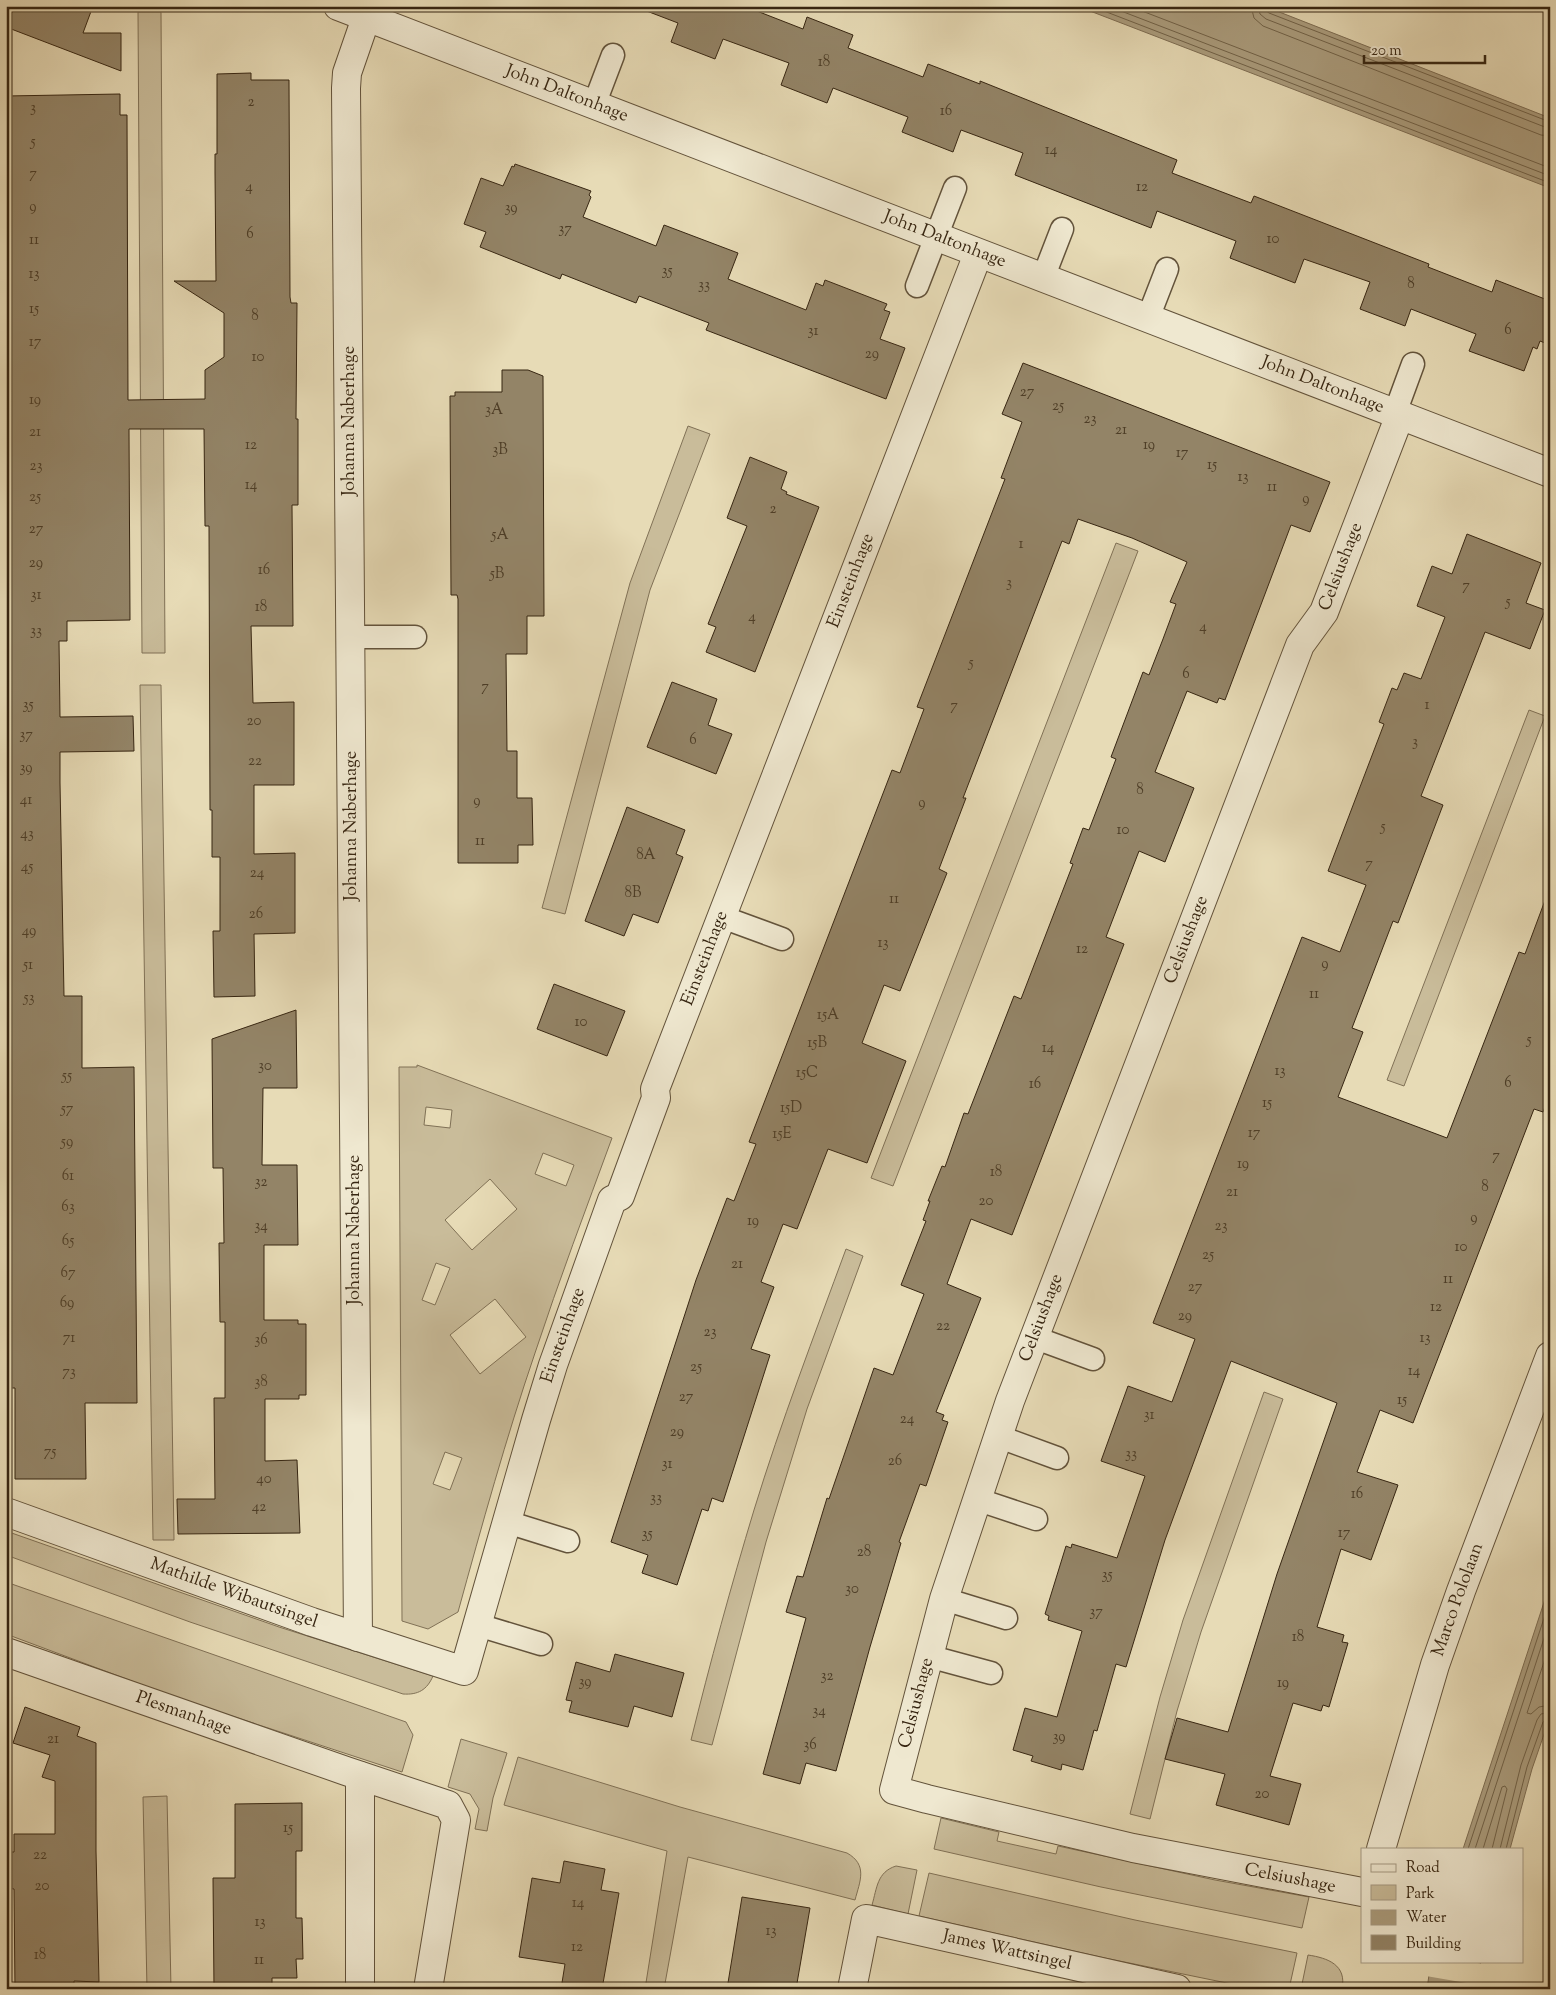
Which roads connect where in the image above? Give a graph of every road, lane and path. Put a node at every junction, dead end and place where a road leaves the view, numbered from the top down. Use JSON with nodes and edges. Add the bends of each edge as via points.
{"nodes":[{"id":1,"x":338,"y":6,"type":"edge"},
{"id":2,"x":369,"y":12,"type":"edge"},
{"id":3,"x":613,"y":55,"type":"dead end"},
{"id":4,"x":594,"y":105,"type":"junction"},
{"id":5,"x":955,"y":188,"type":"dead end"},
{"id":6,"x":1062,"y":228,"type":"dead end"},
{"id":7,"x":936,"y":237,"type":"junction"},
{"id":8,"x":978,"y":254,"type":"junction"},
{"id":9,"x":1166,"y":269,"type":"dead end"},
{"id":10,"x":1043,"y":278,"type":"junction"},
{"id":11,"x":917,"y":286,"type":"dead end"},
{"id":12,"x":1148,"y":318,"type":"junction"},
{"id":13,"x":1413,"y":364,"type":"dead end"},
{"id":14,"x":1398,"y":414,"type":"junction"},
{"id":15,"x":1550,"y":473,"type":"edge"},
{"id":16,"x":352,"y":637,"type":"junction"},
{"id":17,"x":415,"y":637,"type":"dead end"},
{"id":18,"x":722,"y":917,"type":"junction"},
{"id":19,"x":782,"y":939,"type":"dead end"},
{"id":20,"x":1033,"y":1337,"type":"junction"},
{"id":21,"x":1550,"y":1356,"type":"edge"},
{"id":22,"x":1093,"y":1359,"type":"dead end"},
{"id":23,"x":998,"y":1436,"type":"junction"},
{"id":24,"x":1057,"y":1458,"type":"dead end"},
{"id":25,"x":976,"y":1499,"type":"junction"},
{"id":26,"x":6,"y":1512,"type":"edge"},
{"id":27,"x":1036,"y":1519,"type":"dead end"},
{"id":28,"x":507,"y":1522,"type":"junction"},
{"id":29,"x":568,"y":1540,"type":"dead end"},
{"id":30,"x":944,"y":1599,"type":"junction"},
{"id":31,"x":1006,"y":1618,"type":"dead end"},
{"id":32,"x":478,"y":1625,"type":"junction"},
{"id":33,"x":358,"y":1637,"type":"junction"},
{"id":34,"x":540,"y":1644,"type":"dead end"},
{"id":35,"x":6,"y":1652,"type":"edge"},
{"id":36,"x":928,"y":1656,"type":"junction"},
{"id":37,"x":464,"y":1671,"type":"joint"},
{"id":38,"x":991,"y":1674,"type":"dead end"},
{"id":39,"x":360,"y":1776,"type":"junction"},
{"id":40,"x":1381,"y":1848,"type":"edge"},
{"id":41,"x":1361,"y":1892,"type":"edge"},
{"id":42,"x":360,"y":1989,"type":"edge"},
{"id":43,"x":428,"y":1989,"type":"edge"},
{"id":44,"x":852,"y":1989,"type":"edge"},
{"id":45,"x":1177,"y":1989,"type":"edge"}],
"edges":[{"from":1,"to":2,"type":"street","name":"John Daltonhage"},
{"from":2,"to":4,"type":"street","name":"John Daltonhage"},
{"from":2,"to":16,"type":"street","name":"Johanna Naberhage","via":[[346,78]]},
{"from":3,"to":4,"type":"lane"},
{"from":4,"to":7,"type":"street","name":"John Daltonhage"},
{"from":5,"to":7,"type":"lane"},
{"from":6,"to":10,"type":"lane"},
{"from":7,"to":8,"type":"street","name":"John Daltonhage"},
{"from":7,"to":11,"type":"lane"},
{"from":8,"to":10,"type":"street","name":"John Daltonhage"},
{"from":8,"to":18,"type":"street","name":"Einsteinhage"},
{"from":9,"to":12,"type":"lane"},
{"from":10,"to":12,"type":"street","name":"John Daltonhage"},
{"from":12,"to":14,"type":"street","name":"John Daltonhage"},
{"from":13,"to":14,"type":"lane"},
{"from":14,"to":15,"type":"street","name":"John Daltonhage"},
{"from":14,"to":20,"type":"street","name":"Celsiushage","via":[[1324,612],[1300,645]]},
{"from":16,"to":17,"type":"lane"},
{"from":16,"to":33,"type":"street","name":"Johanna Naberhage"},
{"from":18,"to":19,"type":"lane"},
{"from":18,"to":28,"type":"street","name":"Einsteinhage","via":[[655,1089],[656,1098],[620,1196],[612,1200],[573,1308]]},
{"from":20,"to":22,"type":"lane"},
{"from":20,"to":23,"type":"street","name":"Celsiushage"},
{"from":21,"to":40,"type":"street","name":"Marco Pololaan","via":[[1461,1591]]},
{"from":23,"to":24,"type":"lane"},
{"from":23,"to":25,"type":"street","name":"Celsiushage"},
{"from":25,"to":27,"type":"lane"},
{"from":25,"to":30,"type":"street","name":"Celsiushage"},
{"from":26,"to":33,"type":"street","name":"Mathilde Wibautsingel"},
{"from":28,"to":29,"type":"lane"},
{"from":28,"to":32,"type":"street","name":"Einsteinhage"},
{"from":30,"to":31,"type":"lane"},
{"from":30,"to":36,"type":"street","name":"Celsiushage"},
{"from":32,"to":34,"type":"lane"},
{"from":32,"to":37,"type":"street","name":"Einsteinhage"},
{"from":33,"to":37,"type":"street","name":"Mathilde Wibautsingel"},
{"from":35,"to":39,"type":"street","name":"Plesmanhage"},
{"from":36,"to":38,"type":"lane"},
{"from":36,"to":41,"type":"street","name":"Celsiushage","via":[[894,1790],[1133,1848]]},
{"from":39,"to":42,"type":"street"},
{"from":39,"to":43,"type":"street","name":"Plesmanhage","via":[[448,1805],[456,1820]]},
{"from":44,"to":45,"type":"street","name":"James Wattsingel","via":[[866,1919]]}]}
